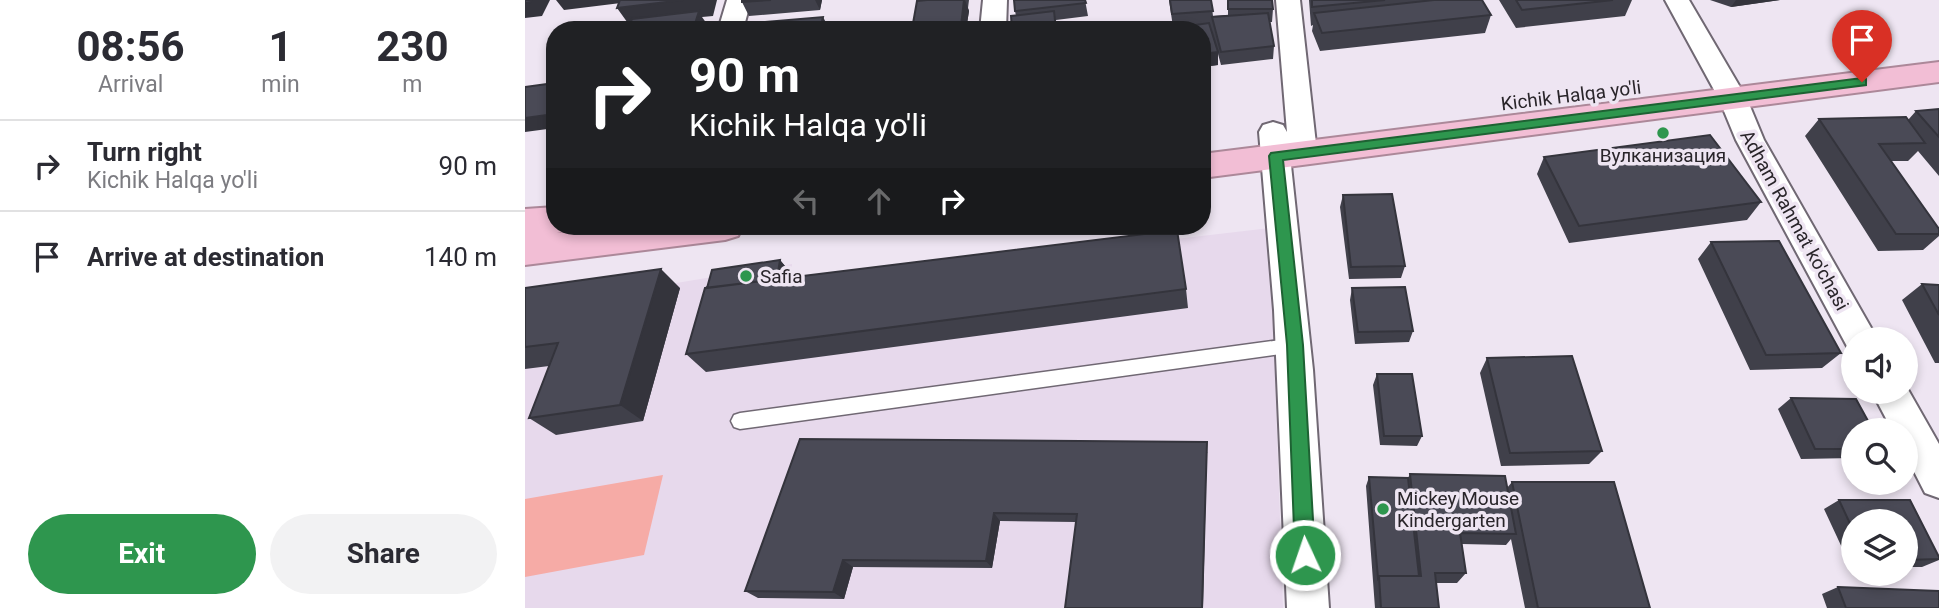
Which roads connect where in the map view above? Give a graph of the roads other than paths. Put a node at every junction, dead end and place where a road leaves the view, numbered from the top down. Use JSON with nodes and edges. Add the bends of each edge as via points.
{"nodes":[{"id":1,"x":739,"y":0,"type":"edge"},
{"id":2,"x":995,"y":0,"type":"edge"},
{"id":3,"x":1288,"y":0,"type":"edge"},
{"id":4,"x":1677,"y":0,"type":"edge"},
{"id":5,"x":733,"y":21,"type":"edge"},
{"id":6,"x":994,"y":21,"type":"edge"},
{"id":7,"x":1939,"y":48,"type":"edge"},
{"id":8,"x":1939,"y":72,"type":"edge"},
{"id":9,"x":1726,"y":88,"type":"junction"},
{"id":10,"x":1211,"y":140,"type":"edge"},
{"id":11,"x":1288,"y":142,"type":"junction"},
{"id":12,"x":1211,"y":163,"type":"edge"},
{"id":13,"x":546,"y":221,"type":"edge"},
{"id":14,"x":525,"y":223,"type":"edge"},
{"id":15,"x":653,"y":235,"type":"edge"},
{"id":16,"x":525,"y":251,"type":"edge"},
{"id":17,"x":1854,"y":327,"type":"edge"},
{"id":18,"x":1295,"y":345,"type":"junction"},
{"id":19,"x":1897,"y":404,"type":"edge"},
{"id":20,"x":740,"y":421,"type":"dead end"},
{"id":21,"x":1939,"y":480,"type":"edge"},
{"id":22,"x":1308,"y":608,"type":"edge"}],
"edges":[{"from":1,"to":5,"type":"street"},
{"from":2,"to":6,"type":"street"},
{"from":3,"to":11,"type":"street"},
{"from":4,"to":9,"type":"street","name":"Adham Rahmat ko'chasi"},
{"from":7,"to":9,"type":"highway","name":"Kichik Halqa yo'li"},
{"from":8,"to":9,"type":"highway","name":"Kichik Halqa yo'li"},
{"from":9,"to":11,"type":"highway","name":"Kichik Halqa yo'li"},
{"from":9,"to":17,"type":"street","name":"Adham Rahmat ko'chasi"},
{"from":10,"to":11,"type":"highway","name":"Kichik Halqa yo'li"},
{"from":11,"to":12,"type":"highway","name":"Kichik Halqa yo'li"},
{"from":11,"to":18,"type":"street"},
{"from":13,"to":14,"type":"highway"},
{"from":15,"to":16,"type":"highway"},
{"from":18,"to":20,"type":"lane"},
{"from":18,"to":22,"type":"street"},
{"from":19,"to":21,"type":"street"}]}
